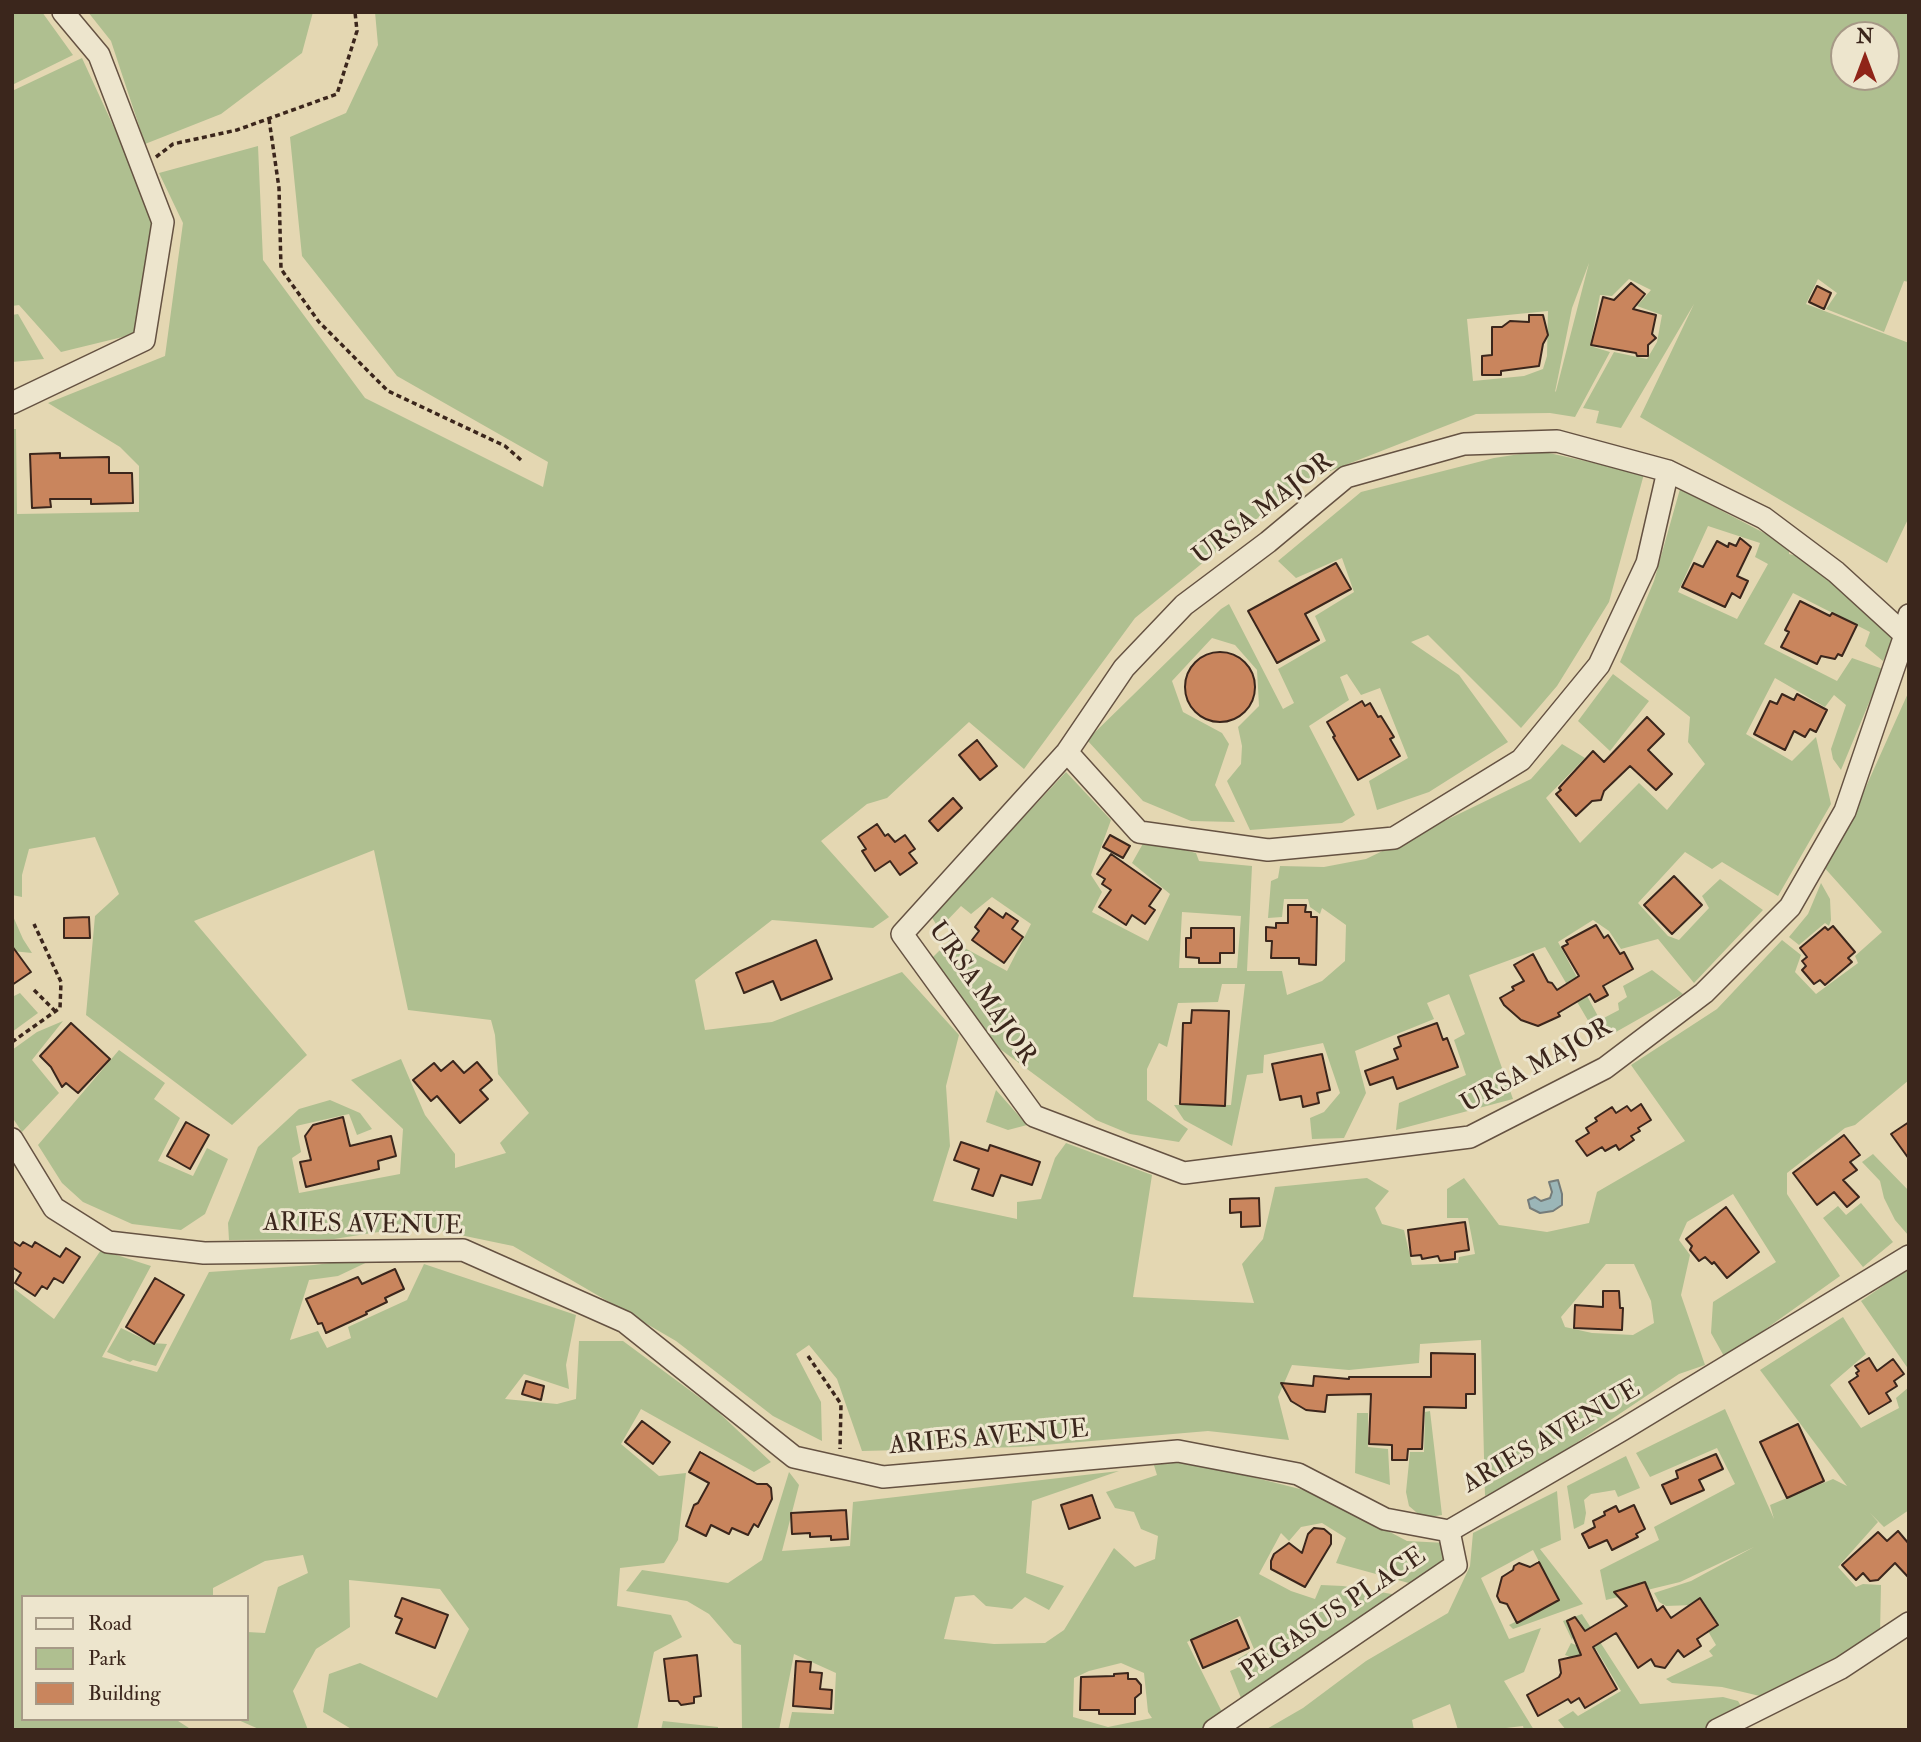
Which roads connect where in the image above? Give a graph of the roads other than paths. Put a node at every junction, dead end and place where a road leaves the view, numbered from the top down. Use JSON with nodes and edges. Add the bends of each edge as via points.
{"nodes":[{"id":1,"x":63,"y":12,"type":"edge"},
{"id":2,"x":12,"y":403,"type":"edge"},
{"id":3,"x":1668,"y":471,"type":"junction"},
{"id":4,"x":1907,"y":625,"type":"edge"},
{"id":5,"x":1067,"y":752,"type":"junction"},
{"id":6,"x":12,"y":1139,"type":"edge"},
{"id":7,"x":1909,"y":1256,"type":"edge"},
{"id":8,"x":1449,"y":1531,"type":"junction"},
{"id":9,"x":1909,"y":1623,"type":"edge"},
{"id":10,"x":1214,"y":1730,"type":"edge"},
{"id":11,"x":1717,"y":1730,"type":"edge"}],
"edges":[{"from":1,"to":2,"type":"street","via":[[99,55],[163,222],[144,340]]},
{"from":3,"to":4,"type":"street","name":"URSA MAJOR","via":[[1764,519]]},
{"from":3,"to":5,"type":"street","name":"URSA MAJOR","via":[[1557,441],[1464,444],[1346,477],[1184,605],[1124,668]]},
{"from":3,"to":5,"type":"street","via":[[1647,563],[1599,665],[1521,760],[1394,838],[1268,850],[1139,832]]},
{"from":4,"to":5,"type":"street","name":"URSA MAJOR","via":[[1845,811],[1790,907],[1704,993],[1605,1068],[1470,1137],[1184,1173],[1034,1116],[902,934]]},
{"from":6,"to":8,"type":"street","name":"ARIES AVENUE","via":[[54,1209],[108,1242],[204,1253],[463,1250],[625,1322],[793,1457],[883,1477],[1178,1451],[1298,1474],[1385,1519]]},
{"from":7,"to":8,"type":"street","name":"ARIES AVENUE"},
{"from":8,"to":10,"type":"street","name":"PEGASUS PLACE","via":[[1456,1565]]},
{"from":9,"to":11,"type":"street","via":[[1841,1668]]}]}
